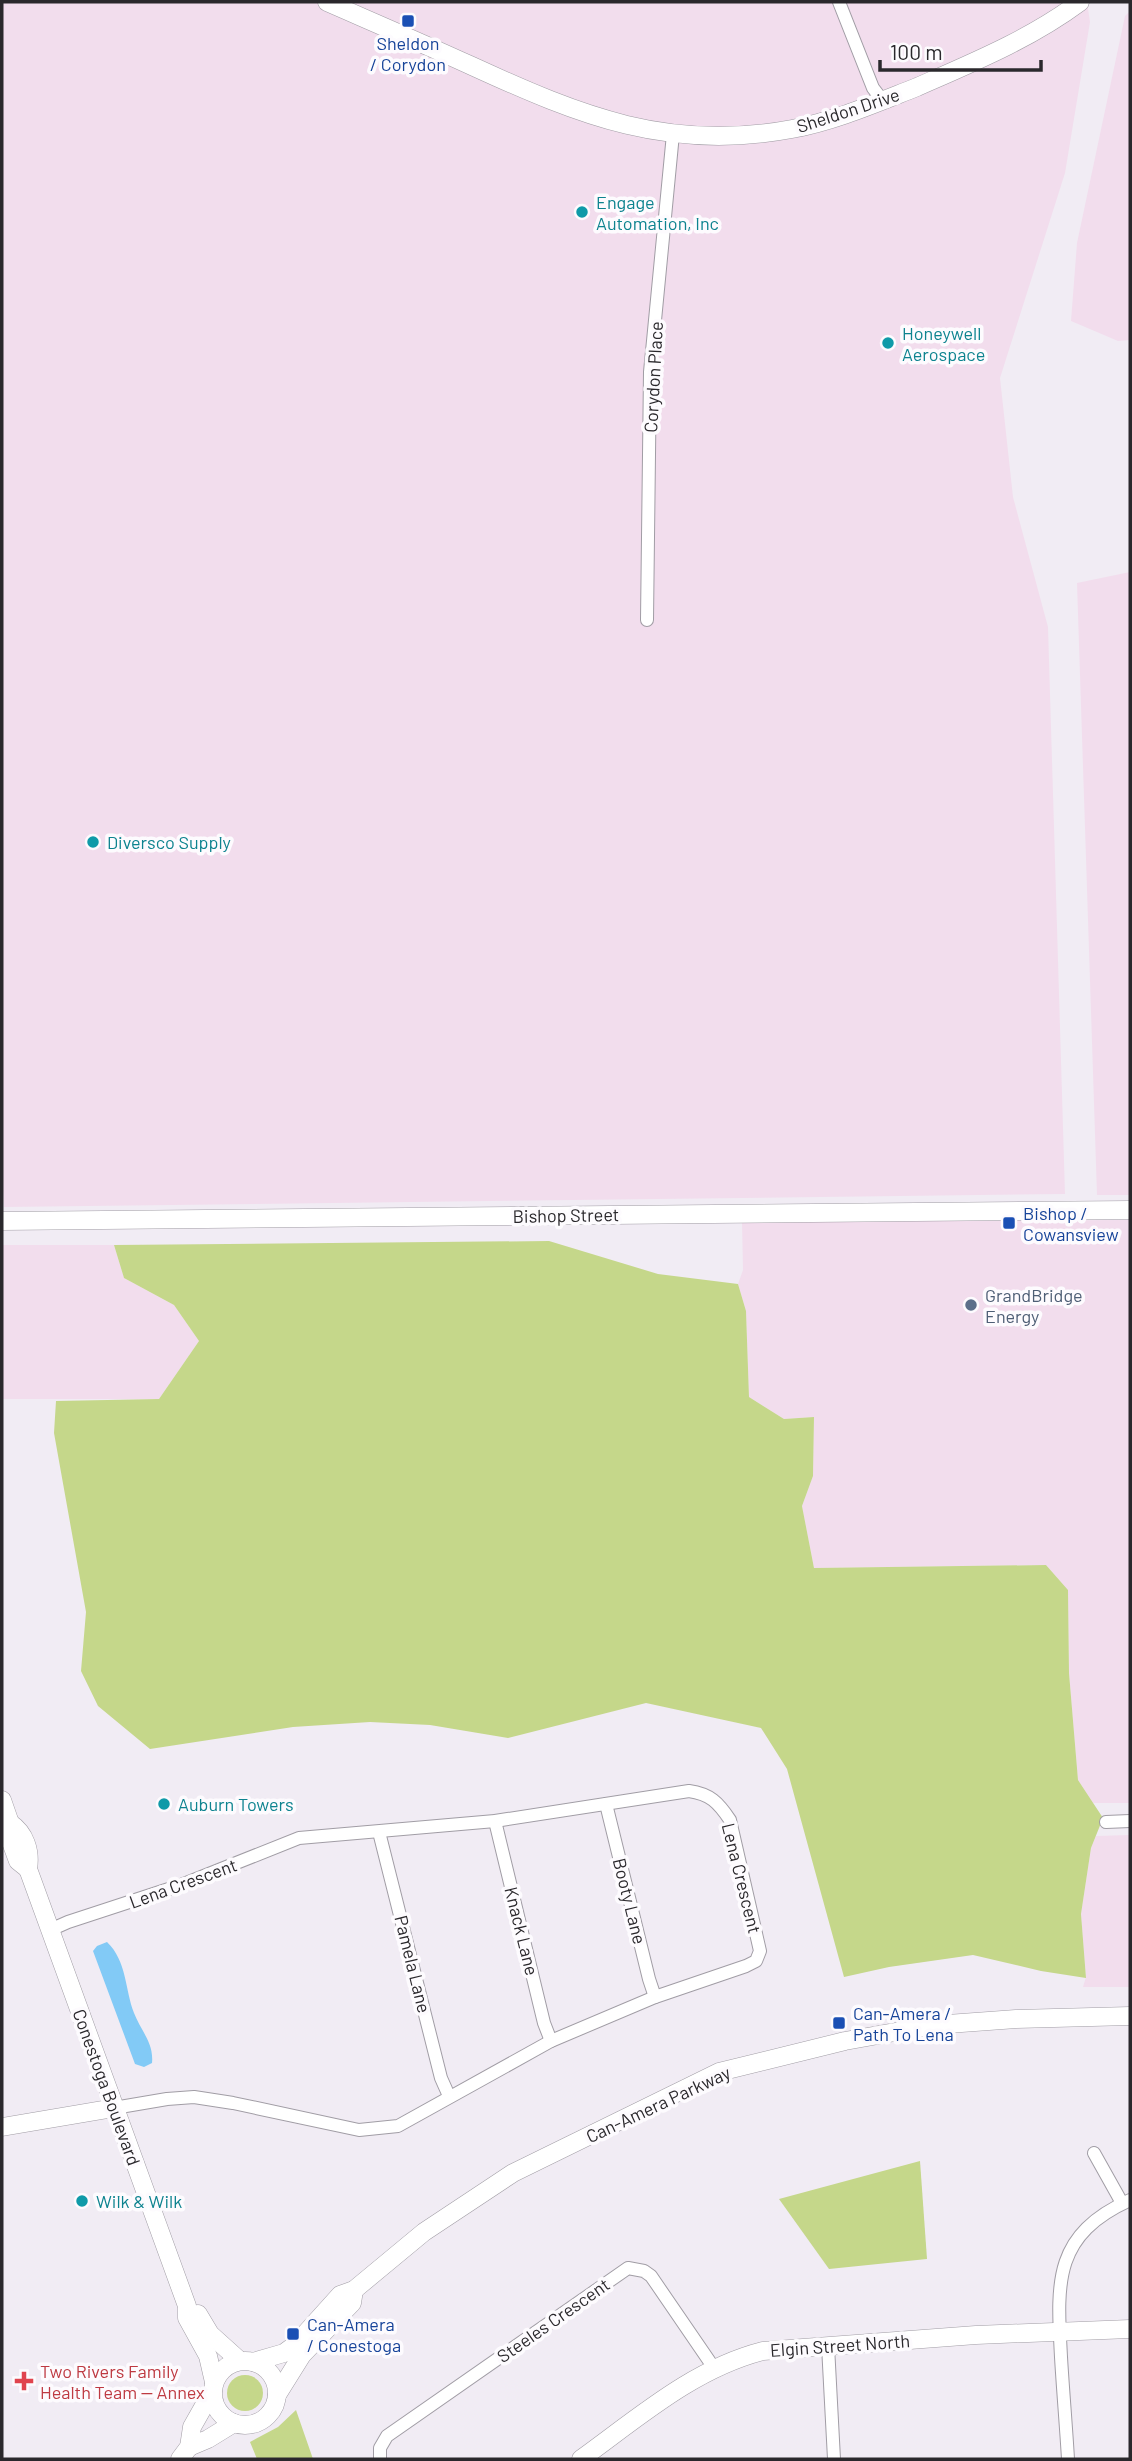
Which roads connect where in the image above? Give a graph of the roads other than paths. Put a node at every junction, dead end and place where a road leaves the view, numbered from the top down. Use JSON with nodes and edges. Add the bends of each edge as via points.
{"nodes":[{"id":1,"x":327,"y":2,"type":"edge"},
{"id":2,"x":839,"y":2,"type":"edge"},
{"id":3,"x":1080,"y":2,"type":"edge"},
{"id":4,"x":883,"y":101,"type":"junction"},
{"id":5,"x":673,"y":134,"type":"junction"},
{"id":6,"x":647,"y":620,"type":"dead end"},
{"id":7,"x":1130,"y":1210,"type":"edge"},
{"id":8,"x":2,"y":1221,"type":"edge"},
{"id":9,"x":2,"y":1800,"type":"edge"},
{"id":10,"x":606,"y":1804,"type":"junction"},
{"id":11,"x":495,"y":1821,"type":"junction"},
{"id":12,"x":1130,"y":1821,"type":"edge"},
{"id":13,"x":1107,"y":1822,"type":"dead end"},
{"id":14,"x":379,"y":1832,"type":"junction"},
{"id":15,"x":50,"y":1930,"type":"junction"},
{"id":16,"x":655,"y":1997,"type":"junction"},
{"id":17,"x":1130,"y":2016,"type":"edge"},
{"id":18,"x":551,"y":2040,"type":"junction"},
{"id":19,"x":449,"y":2096,"type":"junction"},
{"id":20,"x":114,"y":2108,"type":"junction"},
{"id":21,"x":2,"y":2127,"type":"edge"},
{"id":22,"x":1094,"y":2153,"type":"dead end"},
{"id":23,"x":1126,"y":2202,"type":"edge"},
{"id":24,"x":354,"y":2290,"type":"junction"},
{"id":25,"x":187,"y":2306,"type":"junction"},
{"id":26,"x":1130,"y":2329,"type":"edge"},
{"id":27,"x":1060,"y":2332,"type":"junction"},
{"id":28,"x":828,"y":2346,"type":"junction"},
{"id":29,"x":246,"y":2362,"type":"junction"},
{"id":30,"x":714,"y":2368,"type":"junction"},
{"id":31,"x":214,"y":2386,"type":"junction"},
{"id":32,"x":277,"y":2395,"type":"junction"},
{"id":33,"x":234,"y":2423,"type":"junction"},
{"id":34,"x":185,"y":2453,"type":"edge"},
{"id":35,"x":380,"y":2459,"type":"edge"},
{"id":36,"x":581,"y":2459,"type":"edge"},
{"id":37,"x":834,"y":2459,"type":"edge"},
{"id":38,"x":1068,"y":2459,"type":"edge"}],
"edges":[{"from":1,"to":5,"type":"main road","name":"Sheldon Drive","via":[[561,106],[620,125]]},
{"from":2,"to":4,"type":"street","via":[[873,88]]},
{"from":3,"to":4,"type":"main road","name":"Sheldon Drive","via":[[1002,51]]},
{"from":4,"to":5,"type":"main road","name":"Sheldon Drive","via":[[792,129],[730,136]]},
{"from":5,"to":6,"type":"street","name":"Corydon Place","via":[[650,372]]},
{"from":7,"to":8,"type":"main road","name":"Bishop Street"},
{"from":9,"to":15,"type":"main road","name":"Conestoga Boulevard","via":[[10,1823],[8,1834],[18,1861],[28,1868]]},
{"from":10,"to":11,"type":"street","name":"Lena Crescent"},
{"from":10,"to":16,"type":"street","name":"Booty Lane"},
{"from":10,"to":16,"type":"street","name":"Lena Crescent","via":[[689,1791],[718,1801],[730,1820],[760,1956],[746,1966]]},
{"from":11,"to":14,"type":"street","name":"Lena Crescent"},
{"from":11,"to":18,"type":"street","name":"Knack Lane"},
{"from":12,"to":13,"type":"street"},
{"from":14,"to":15,"type":"street","name":"Lena Crescent","via":[[299,1839]]},
{"from":14,"to":19,"type":"street","name":"Pamela Lane"},
{"from":15,"to":20,"type":"main road","name":"Conestoga Boulevard"},
{"from":16,"to":18,"type":"street","name":"Lena Crescent"},
{"from":17,"to":24,"type":"main road","name":"Can-Amera Parkway","via":[[934,2025],[719,2072],[513,2173],[424,2232]]},
{"from":18,"to":19,"type":"street","name":"Lena Crescent"},
{"from":19,"to":20,"type":"street","name":"Lena Crescent","via":[[398,2126],[375,2130],[194,2097]]},
{"from":20,"to":21,"type":"main road"},
{"from":20,"to":25,"type":"main road","name":"Conestoga Boulevard"},
{"from":22,"to":23,"type":"street"},
{"from":23,"to":27,"type":"street","via":[[1097,2219],[1066,2258],[1059,2285]]},
{"from":24,"to":29,"type":"main road","name":"Can-Amera Parkway","via":[[340,2295],[295,2345],[277,2356]]},
{"from":24,"to":32,"type":"main road","name":"Can-Amera Parkway","via":[[352,2303],[302,2355]]},
{"from":25,"to":29,"type":"main road","name":"Conestoga Boulevard","via":[[197,2312],[210,2334]]},
{"from":25,"to":31,"type":"main road","name":"Conestoga Boulevard","via":[[187,2318],[208,2356]]},
{"from":26,"to":27,"type":"main road","name":"Elgin Street North"},
{"from":27,"to":28,"type":"main road","name":"Elgin Street North"},
{"from":27,"to":38,"type":"street"},
{"from":28,"to":30,"type":"main road","name":"Elgin Street North","via":[[763,2351]]},
{"from":28,"to":37,"type":"street"},
{"from":29,"to":31,"type":"main road","via":[[230,2365]]},
{"from":29,"to":32,"type":"main road","via":[[271,2375]]},
{"from":30,"to":35,"type":"street","name":"Steeles Crescent","via":[[652,2276],[628,2268],[387,2436]]},
{"from":30,"to":36,"type":"main road","name":"Elgin Street North"},
{"from":31,"to":33,"type":"main road","via":[[213,2399],[220,2414]]},
{"from":31,"to":34,"type":"main road","via":[[192,2427]]},
{"from":32,"to":33,"type":"main road","via":[[264,2418],[247,2425]]},
{"from":33,"to":34,"type":"main road"}]}
